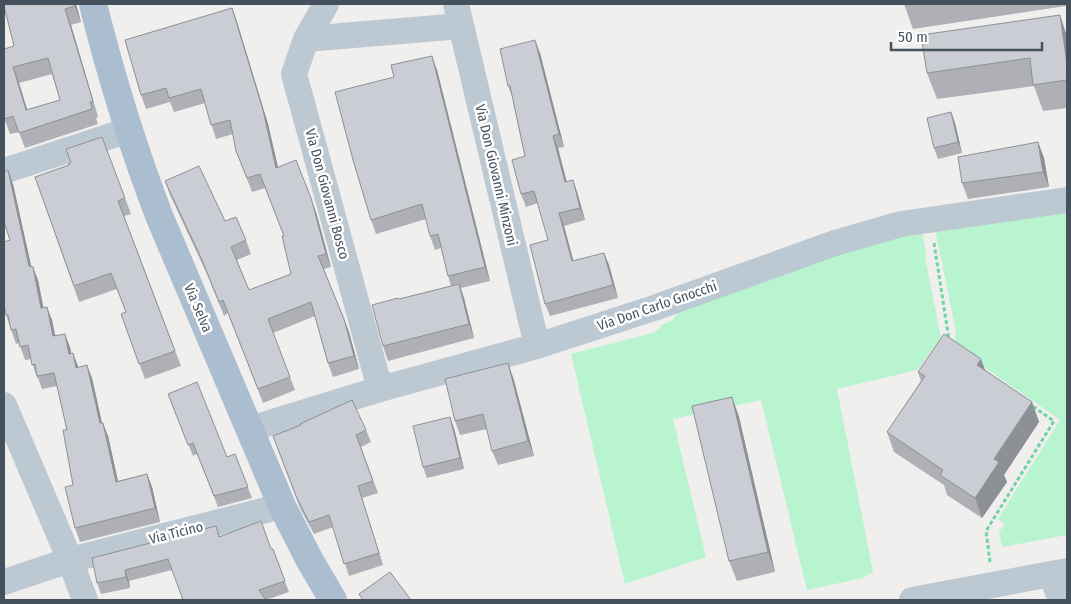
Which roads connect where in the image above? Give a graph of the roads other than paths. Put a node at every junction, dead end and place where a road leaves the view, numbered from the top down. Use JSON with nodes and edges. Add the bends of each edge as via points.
{"nodes":[{"id":1,"x":92,"y":4,"type":"edge"},
{"id":2,"x":326,"y":4,"type":"edge"},
{"id":3,"x":459,"y":15,"type":"edge"},
{"id":4,"x":306,"y":39,"type":"junction"},
{"id":5,"x":129,"y":130,"type":"junction"},
{"id":6,"x":4,"y":171,"type":"edge"},
{"id":7,"x":1067,"y":200,"type":"edge"},
{"id":8,"x":537,"y":346,"type":"junction"},
{"id":9,"x":380,"y":389,"type":"junction"},
{"id":10,"x":4,"y":405,"type":"edge"},
{"id":11,"x":250,"y":429,"type":"junction"},
{"id":12,"x":282,"y":506,"type":"junction"},
{"id":13,"x":70,"y":560,"type":"junction"},
{"id":14,"x":1059,"y":572,"type":"edge"},
{"id":15,"x":4,"y":582,"type":"edge"},
{"id":16,"x":85,"y":600,"type":"edge"},
{"id":17,"x":333,"y":600,"type":"edge"},
{"id":18,"x":912,"y":600,"type":"edge"},
{"id":19,"x":1061,"y":600,"type":"edge"}],
"edges":[{"from":1,"to":5,"type":"main road","name":"Via Selva"},
{"from":2,"to":4,"type":"street","name":"Via Don Giovanni Bosco"},
{"from":3,"to":4,"type":"street"},
{"from":3,"to":8,"type":"street","name":"Via Don Giovanni Minzoni"},
{"from":4,"to":9,"type":"street","name":"Via Don Giovanni Bosco","via":[[294,74]]},
{"from":5,"to":6,"type":"street"},
{"from":5,"to":11,"type":"main road","name":"Via Selva","via":[[160,218]]},
{"from":7,"to":8,"type":"street","name":"Via Don Carlo Gnocchi","via":[[901,224],[835,243]]},
{"from":8,"to":9,"type":"street","name":"Via Don Carlo Gnocchi"},
{"from":9,"to":11,"type":"street","name":"Via Don Carlo Gnocchi"},
{"from":10,"to":13,"type":"street"},
{"from":11,"to":12,"type":"main road","name":"Via Selva"},
{"from":12,"to":13,"type":"street","name":"Via Ticino"},
{"from":12,"to":17,"type":"main road","name":"Via Selva"},
{"from":13,"to":15,"type":"street","name":"Via Ticino"},
{"from":13,"to":16,"type":"street"},
{"from":14,"to":18,"type":"street"},
{"from":14,"to":19,"type":"street"}]}
